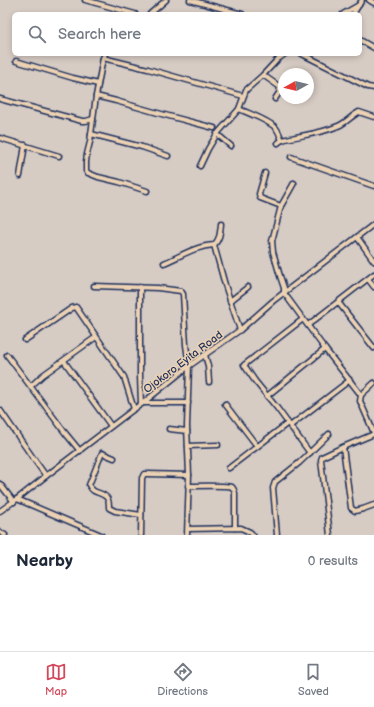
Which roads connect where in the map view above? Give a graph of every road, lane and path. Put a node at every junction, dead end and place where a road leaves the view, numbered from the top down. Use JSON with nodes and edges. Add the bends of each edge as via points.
{"nodes":[{"id":1,"x":85,"y":0,"type":"edge"},
{"id":2,"x":166,"y":0,"type":"edge"},
{"id":3,"x":190,"y":0,"type":"edge"},
{"id":4,"x":362,"y":0,"type":"edge"},
{"id":5,"x":369,"y":0,"type":"edge"},
{"id":6,"x":374,"y":3,"type":"edge"},
{"id":7,"x":359,"y":5,"type":"junction"},
{"id":8,"x":128,"y":12,"type":"edge"},
{"id":9,"x":152,"y":12,"type":"edge"},
{"id":10,"x":235,"y":12,"type":"edge"},
{"id":11,"x":347,"y":12,"type":"edge"},
{"id":12,"x":354,"y":12,"type":"edge"},
{"id":13,"x":362,"y":41,"type":"edge"},
{"id":14,"x":374,"y":48,"type":"edge"},
{"id":15,"x":104,"y":56,"type":"edge"},
{"id":16,"x":283,"y":56,"type":"edge"},
{"id":17,"x":306,"y":56,"type":"edge"},
{"id":18,"x":16,"y":61,"type":"dead end"},
{"id":19,"x":263,"y":75,"type":"junction"},
{"id":20,"x":98,"y":84,"type":"junction"},
{"id":21,"x":374,"y":88,"type":"edge"},
{"id":22,"x":96,"y":96,"type":"junction"},
{"id":23,"x":243,"y":96,"type":"junction"},
{"id":24,"x":0,"y":99,"type":"edge"},
{"id":25,"x":275,"y":99,"type":"dead end"},
{"id":26,"x":239,"y":109,"type":"junction"},
{"id":27,"x":374,"y":117,"type":"edge"},
{"id":28,"x":94,"y":119,"type":"junction"},
{"id":29,"x":214,"y":128,"type":"dead end"},
{"id":30,"x":91,"y":134,"type":"junction"},
{"id":31,"x":217,"y":134,"type":"junction"},
{"id":32,"x":0,"y":138,"type":"edge"},
{"id":33,"x":25,"y":145,"type":"junction"},
{"id":34,"x":231,"y":146,"type":"dead end"},
{"id":35,"x":59,"y":156,"type":"dead end"},
{"id":36,"x":168,"y":156,"type":"dead end"},
{"id":37,"x":291,"y":157,"type":"dead end"},
{"id":38,"x":200,"y":166,"type":"dead end"},
{"id":39,"x":265,"y":173,"type":"dead end"},
{"id":40,"x":20,"y":176,"type":"dead end"},
{"id":41,"x":294,"y":183,"type":"dead end"},
{"id":42,"x":374,"y":186,"type":"edge"},
{"id":43,"x":147,"y":190,"type":"dead end"},
{"id":44,"x":281,"y":206,"type":"junction"},
{"id":45,"x":221,"y":224,"type":"dead end"},
{"id":46,"x":374,"y":224,"type":"edge"},
{"id":47,"x":357,"y":237,"type":"junction"},
{"id":48,"x":214,"y":245,"type":"junction"},
{"id":49,"x":374,"y":261,"type":"edge"},
{"id":50,"x":164,"y":263,"type":"dead end"},
{"id":51,"x":374,"y":274,"type":"edge"},
{"id":52,"x":368,"y":279,"type":"junction"},
{"id":53,"x":94,"y":286,"type":"dead end"},
{"id":54,"x":248,"y":287,"type":"dead end"},
{"id":55,"x":374,"y":287,"type":"edge"},
{"id":56,"x":140,"y":288,"type":"junction"},
{"id":57,"x":284,"y":293,"type":"junction"},
{"id":58,"x":230,"y":301,"type":"junction"},
{"id":59,"x":338,"y":302,"type":"junction"},
{"id":60,"x":303,"y":319,"type":"junction"},
{"id":61,"x":308,"y":326,"type":"junction"},
{"id":62,"x":240,"y":330,"type":"junction"},
{"id":63,"x":96,"y":337,"type":"junction"},
{"id":64,"x":25,"y":340,"type":"dead end"},
{"id":65,"x":374,"y":348,"type":"edge"},
{"id":66,"x":325,"y":349,"type":"junction"},
{"id":67,"x":7,"y":354,"type":"dead end"},
{"id":68,"x":205,"y":355,"type":"junction"},
{"id":69,"x":64,"y":361,"type":"junction"},
{"id":70,"x":189,"y":366,"type":"junction"},
{"id":71,"x":350,"y":380,"type":"junction"},
{"id":72,"x":209,"y":382,"type":"dead end"},
{"id":73,"x":374,"y":383,"type":"edge"},
{"id":74,"x":31,"y":386,"type":"junction"},
{"id":75,"x":361,"y":395,"type":"junction"},
{"id":76,"x":267,"y":396,"type":"junction"},
{"id":77,"x":142,"y":403,"type":"junction"},
{"id":78,"x":188,"y":403,"type":"junction"},
{"id":79,"x":225,"y":404,"type":"dead end"},
{"id":80,"x":134,"y":409,"type":"junction"},
{"id":81,"x":0,"y":410,"type":"edge"},
{"id":82,"x":289,"y":425,"type":"junction"},
{"id":83,"x":111,"y":426,"type":"junction"},
{"id":84,"x":168,"y":430,"type":"dead end"},
{"id":85,"x":187,"y":431,"type":"junction"},
{"id":86,"x":329,"y":434,"type":"dead end"},
{"id":87,"x":374,"y":434,"type":"edge"},
{"id":88,"x":218,"y":445,"type":"dead end"},
{"id":89,"x":188,"y":446,"type":"junction"},
{"id":90,"x":257,"y":446,"type":"junction"},
{"id":91,"x":342,"y":447,"type":"junction"},
{"id":92,"x":80,"y":451,"type":"junction"},
{"id":93,"x":310,"y":453,"type":"junction"},
{"id":94,"x":114,"y":458,"type":"dead end"},
{"id":95,"x":229,"y":468,"type":"dead end"},
{"id":96,"x":189,"y":475,"type":"junction"},
{"id":97,"x":46,"y":476,"type":"junction"},
{"id":98,"x":0,"y":484,"type":"edge"},
{"id":99,"x":188,"y":486,"type":"junction"},
{"id":100,"x":16,"y":500,"type":"junction"},
{"id":101,"x":374,"y":505,"type":"edge"},
{"id":102,"x":0,"y":511,"type":"edge"},
{"id":103,"x":141,"y":515,"type":"junction"},
{"id":104,"x":235,"y":528,"type":"junction"},
{"id":105,"x":188,"y":530,"type":"junction"},
{"id":106,"x":0,"y":532,"type":"edge"},
{"id":107,"x":6,"y":535,"type":"edge"},
{"id":108,"x":101,"y":535,"type":"edge"},
{"id":109,"x":141,"y":535,"type":"edge"},
{"id":110,"x":187,"y":535,"type":"edge"},
{"id":111,"x":253,"y":535,"type":"edge"},
{"id":112,"x":277,"y":535,"type":"edge"},
{"id":113,"x":330,"y":535,"type":"edge"}],
"edges":[{"from":1,"to":8,"type":"street"},
{"from":2,"to":9,"type":"street"},
{"from":3,"to":10,"type":"street"},
{"from":4,"to":7,"type":"street"},
{"from":5,"to":6,"type":"street"},
{"from":7,"to":11,"type":"street"},
{"from":7,"to":12,"type":"street"},
{"from":13,"to":14,"type":"street"},
{"from":15,"to":20,"type":"street"},
{"from":15,"to":23,"type":"street"},
{"from":16,"to":19,"type":"street"},
{"from":17,"to":21,"type":"street"},
{"from":18,"to":20,"type":"street"},
{"from":19,"to":23,"type":"street","via":[[250,85]]},
{"from":19,"to":25,"type":"street","via":[[280,87]]},
{"from":20,"to":22,"type":"street"},
{"from":22,"to":28,"type":"street"},
{"from":22,"to":29,"type":"street"},
{"from":23,"to":26,"type":"street"},
{"from":24,"to":28,"type":"street","via":[[82,121]]},
{"from":26,"to":27,"type":"street","via":[[276,128],[280,142],[323,132],[344,123],[358,112]]},
{"from":26,"to":31,"type":"street"},
{"from":28,"to":30,"type":"street"},
{"from":30,"to":36,"type":"street"},
{"from":30,"to":43,"type":"street","via":[[86,171],[98,177]]},
{"from":31,"to":34,"type":"street"},
{"from":31,"to":38,"type":"street"},
{"from":32,"to":33,"type":"street"},
{"from":33,"to":35,"type":"street"},
{"from":33,"to":40,"type":"street"},
{"from":37,"to":42,"type":"street"},
{"from":39,"to":44,"type":"street","via":[[260,198]]},
{"from":41,"to":44,"type":"street"},
{"from":44,"to":57,"type":"street","via":[[272,241]]},
{"from":45,"to":48,"type":"street","via":[[220,236]]},
{"from":46,"to":47,"type":"street","name":"Ojokoro Eyita Road"},
{"from":47,"to":49,"type":"street"},
{"from":47,"to":57,"type":"street","name":"Ojokoro Eyita Road"},
{"from":48,"to":50,"type":"street","via":[[192,250]]},
{"from":48,"to":58,"type":"street"},
{"from":51,"to":52,"type":"street"},
{"from":52,"to":55,"type":"street"},
{"from":52,"to":59,"type":"street"},
{"from":53,"to":56,"type":"street"},
{"from":54,"to":58,"type":"street"},
{"from":56,"to":70,"type":"street","via":[[182,292]]},
{"from":56,"to":77,"type":"street"},
{"from":57,"to":60,"type":"street"},
{"from":57,"to":62,"type":"street","name":"Ojokoro Eyita Road"},
{"from":58,"to":62,"type":"street"},
{"from":59,"to":61,"type":"street"},
{"from":59,"to":65,"type":"street"},
{"from":60,"to":61,"type":"street"},
{"from":60,"to":76,"type":"street","via":[[244,365]]},
{"from":61,"to":66,"type":"street"},
{"from":62,"to":68,"type":"street","name":"Ojokoro Eyita Road"},
{"from":63,"to":64,"type":"street","via":[[75,306]]},
{"from":63,"to":69,"type":"street"},
{"from":63,"to":80,"type":"street","via":[[124,377]]},
{"from":66,"to":71,"type":"street"},
{"from":66,"to":76,"type":"street"},
{"from":67,"to":74,"type":"street"},
{"from":68,"to":70,"type":"street","name":"Ojokoro Eyita Road"},
{"from":68,"to":72,"type":"street"},
{"from":69,"to":74,"type":"street"},
{"from":69,"to":83,"type":"street"},
{"from":70,"to":77,"type":"street","name":"Ojokoro Eyita Road"},
{"from":70,"to":78,"type":"street"},
{"from":71,"to":75,"type":"street"},
{"from":71,"to":82,"type":"street"},
{"from":73,"to":75,"type":"street"},
{"from":74,"to":92,"type":"street"},
{"from":75,"to":87,"type":"street","via":[[360,401]]},
{"from":76,"to":82,"type":"street"},
{"from":77,"to":78,"type":"street"},
{"from":77,"to":80,"type":"street","name":"Ojokoro Eyita Road"},
{"from":78,"to":85,"type":"street"},
{"from":79,"to":90,"type":"street"},
{"from":80,"to":83,"type":"street","name":"Ojokoro Eyita Road"},
{"from":81,"to":97,"type":"street"},
{"from":82,"to":90,"type":"street"},
{"from":82,"to":93,"type":"street"},
{"from":83,"to":92,"type":"street","name":"Ojokoro Eyita Road"},
{"from":84,"to":85,"type":"street"},
{"from":85,"to":89,"type":"street"},
{"from":86,"to":93,"type":"street"},
{"from":87,"to":91,"type":"street"},
{"from":88,"to":89,"type":"street"},
{"from":89,"to":96,"type":"street"},
{"from":90,"to":95,"type":"street"},
{"from":91,"to":101,"type":"street","via":[[351,508],[356,511]]},
{"from":91,"to":113,"type":"street","via":[[321,460]]},
{"from":92,"to":97,"type":"street","name":"Ojokoro Eyita Road"},
{"from":93,"to":112,"type":"street","via":[[275,482],[273,488]]},
{"from":94,"to":103,"type":"street","via":[[102,453],[89,485],[92,490],[106,497],[109,508],[122,513]]},
{"from":96,"to":99,"type":"street"},
{"from":96,"to":103,"type":"street","via":[[144,474]]},
{"from":97,"to":100,"type":"street","name":"Ojokoro Eyita Road"},
{"from":98,"to":100,"type":"street"},
{"from":99,"to":104,"type":"street","via":[[226,485],[234,488]]},
{"from":99,"to":105,"type":"street"},
{"from":100,"to":102,"type":"street","name":"Ojokoro Eyita Road"},
{"from":100,"to":108,"type":"street"},
{"from":103,"to":109,"type":"street"},
{"from":104,"to":105,"type":"street"},
{"from":104,"to":111,"type":"street"},
{"from":105,"to":110,"type":"street"},
{"from":106,"to":107,"type":"street"}]}
